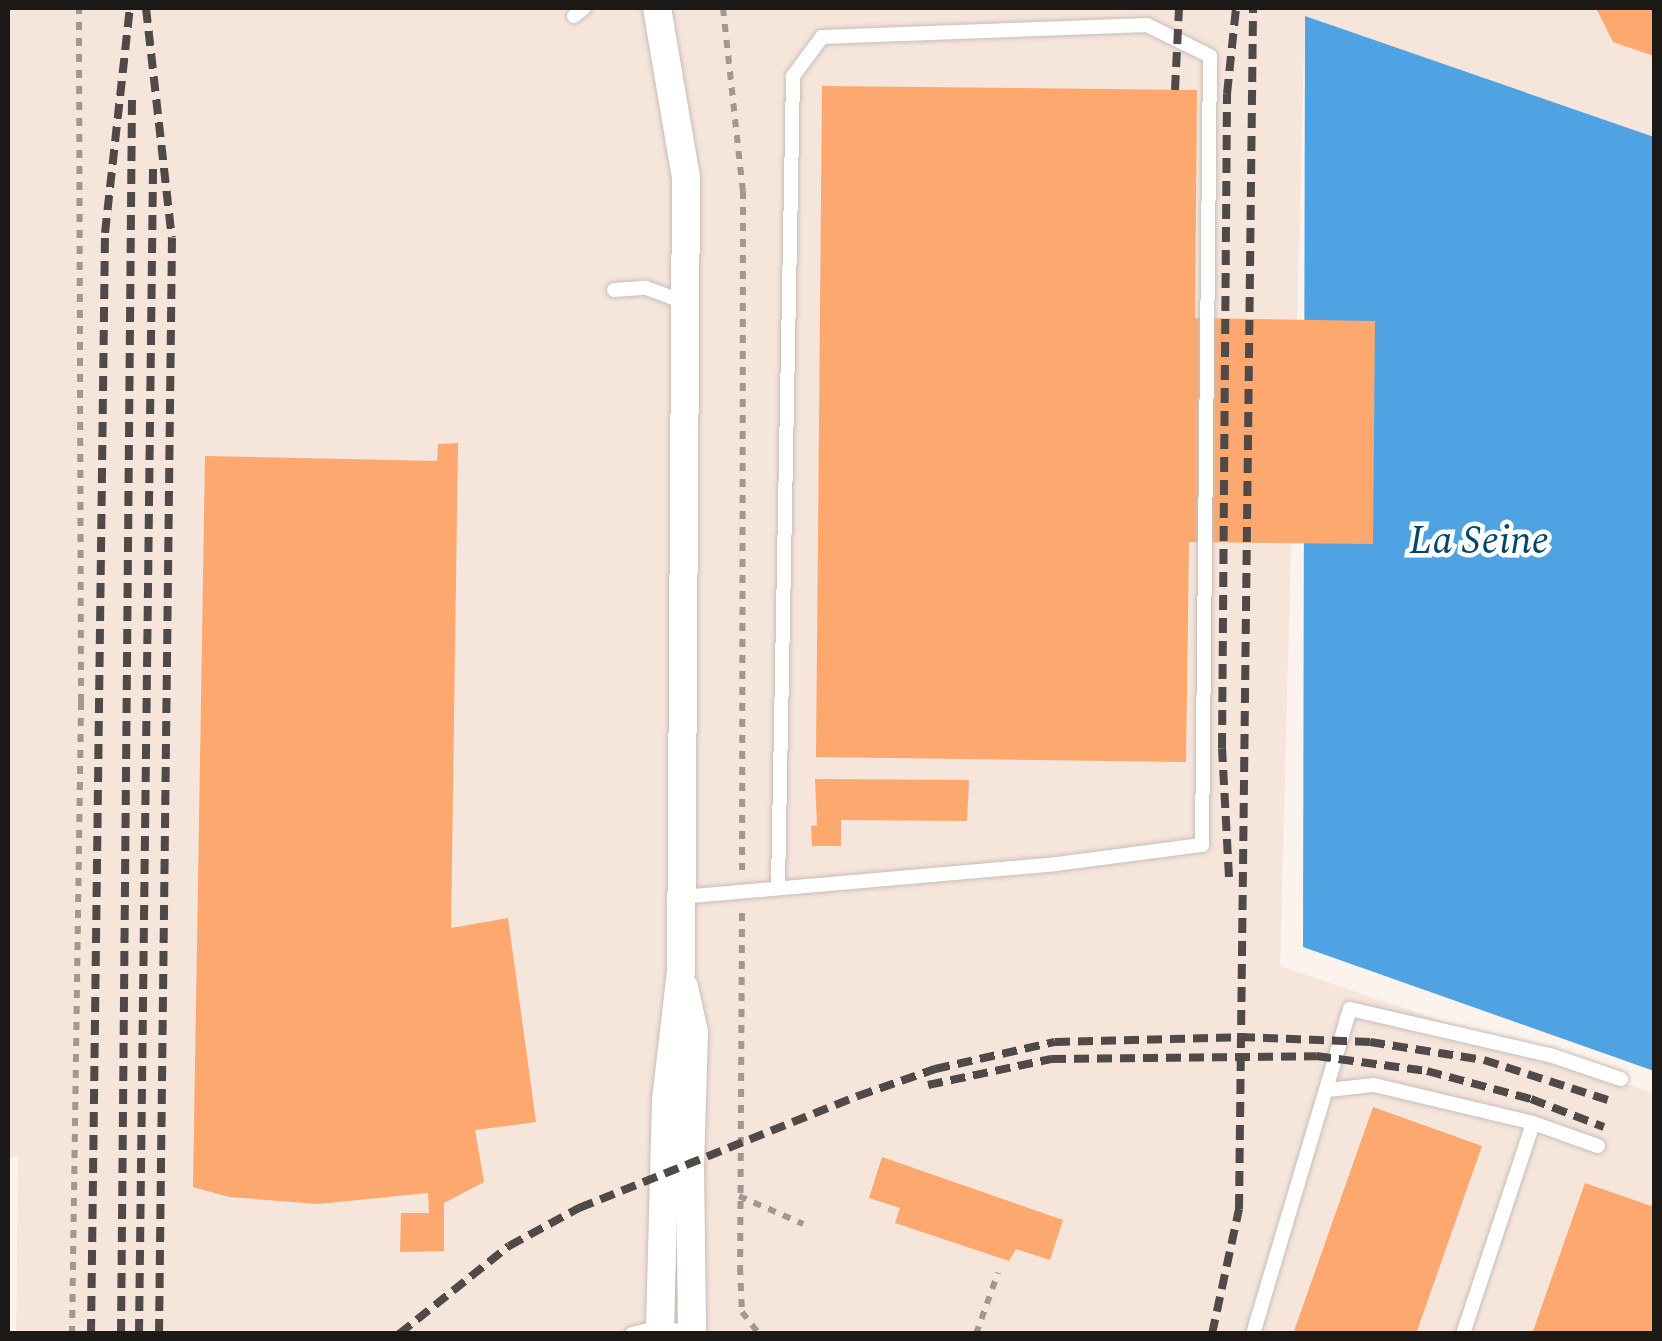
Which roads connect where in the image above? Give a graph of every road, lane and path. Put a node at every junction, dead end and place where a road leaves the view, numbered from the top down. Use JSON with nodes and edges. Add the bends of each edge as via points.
{"nodes":[{"id":1,"x":78,"y":8,"type":"edge"},
{"id":2,"x":657,"y":8,"type":"edge"},
{"id":3,"x":723,"y":8,"type":"edge"},
{"id":4,"x":614,"y":290,"type":"dead end"},
{"id":5,"x":684,"y":302,"type":"junction"},
{"id":6,"x":778,"y":888,"type":"junction"},
{"id":7,"x":742,"y":892,"type":"junction"},
{"id":8,"x":681,"y":897,"type":"junction"},
{"id":9,"x":680,"y":971,"type":"junction"},
{"id":10,"x":1620,"y":1079,"type":"dead end"},
{"id":11,"x":1328,"y":1090,"type":"junction"},
{"id":12,"x":1533,"y":1123,"type":"junction"},
{"id":13,"x":1598,"y":1146,"type":"dead end"},
{"id":14,"x":739,"y":1196,"type":"junction"},
{"id":15,"x":802,"y":1224,"type":"dead end"},
{"id":16,"x":998,"y":1273,"type":"dead end"},
{"id":17,"x":660,"y":1330,"type":"edge"},
{"id":18,"x":72,"y":1334,"type":"edge"},
{"id":19,"x":632,"y":1334,"type":"edge"},
{"id":20,"x":691,"y":1334,"type":"edge"},
{"id":21,"x":759,"y":1334,"type":"edge"},
{"id":22,"x":976,"y":1334,"type":"edge"},
{"id":23,"x":1253,"y":1334,"type":"edge"},
{"id":24,"x":1463,"y":1334,"type":"edge"}],
"edges":[{"from":1,"to":18,"type":"path","via":[[81,702]]},
{"from":2,"to":5,"type":"street","via":[[686,178]]},
{"from":3,"to":7,"type":"path","via":[[743,191]]},
{"from":4,"to":5,"type":"lane","via":[[646,288]]},
{"from":5,"to":8,"type":"street"},
{"from":6,"to":6,"type":"lane","via":[[1202,845],[1210,56],[1147,25],[822,37],[793,76]]},
{"from":6,"to":7,"type":"lane"},
{"from":7,"to":8,"type":"lane"},
{"from":7,"to":14,"type":"path"},
{"from":8,"to":9,"type":"street"},
{"from":9,"to":17,"type":"street","via":[[666,1100]]},
{"from":9,"to":20,"type":"street","via":[[694,1032]]},
{"from":10,"to":11,"type":"lane","via":[[1550,1055],[1350,1009]]},
{"from":11,"to":12,"type":"lane","via":[[1374,1085]]},
{"from":11,"to":23,"type":"lane"},
{"from":12,"to":13,"type":"lane"},
{"from":12,"to":24,"type":"lane"},
{"from":14,"to":15,"type":"path"},
{"from":14,"to":21,"type":"path","via":[[742,1312]]},
{"from":16,"to":22,"type":"path"},
{"from":17,"to":19,"type":"lane"},
{"from":17,"to":20,"type":"lane"}]}
